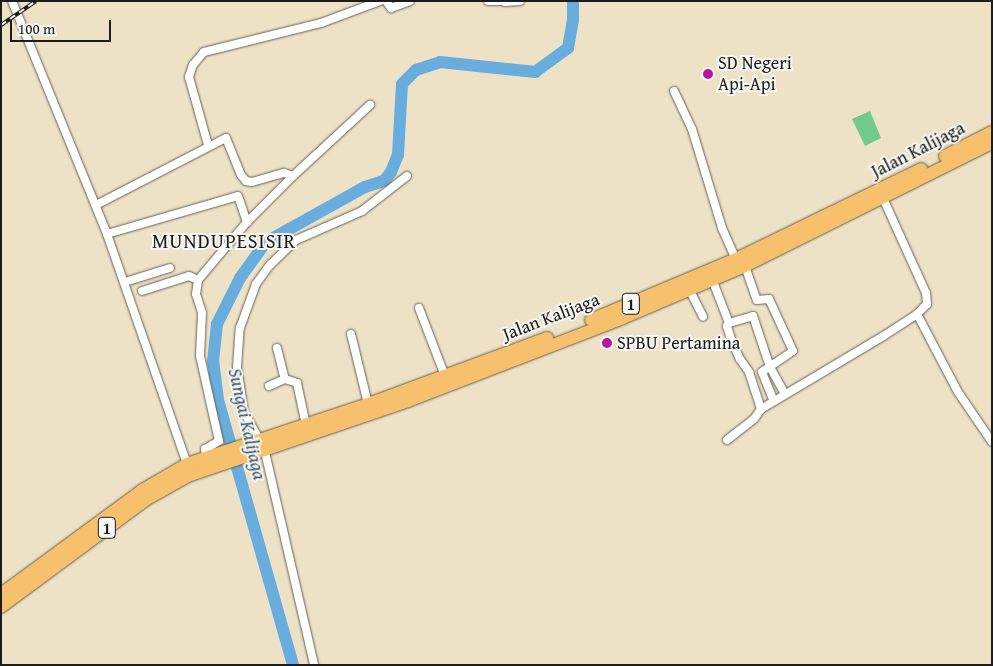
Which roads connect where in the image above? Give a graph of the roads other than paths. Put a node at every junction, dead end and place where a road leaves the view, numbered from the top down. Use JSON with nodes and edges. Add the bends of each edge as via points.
{"nodes":[{"id":1,"x":12,"y":1,"type":"edge"},
{"id":2,"x":380,"y":1,"type":"edge"},
{"id":3,"x":386,"y":1,"type":"edge"},
{"id":4,"x":410,"y":1,"type":"edge"},
{"id":5,"x":488,"y":1,"type":"edge"},
{"id":6,"x":520,"y":1,"type":"edge"},
{"id":7,"x":505,"y":2,"type":"edge"},
{"id":8,"x":674,"y":91,"type":"dead end"},
{"id":9,"x":370,"y":105,"type":"dead end"},
{"id":10,"x":992,"y":132,"type":"edge"},
{"id":11,"x":992,"y":143,"type":"edge"},
{"id":12,"x":208,"y":145,"type":"junction"},
{"id":13,"x":293,"y":176,"type":"junction"},
{"id":14,"x":407,"y":176,"type":"dead end"},
{"id":15,"x":883,"y":198,"type":"junction"},
{"id":16,"x":96,"y":205,"type":"junction"},
{"id":17,"x":247,"y":222,"type":"junction"},
{"id":18,"x":107,"y":234,"type":"junction"},
{"id":19,"x":740,"y":263,"type":"junction"},
{"id":20,"x":170,"y":268,"type":"dead end"},
{"id":21,"x":712,"y":279,"type":"junction"},
{"id":22,"x":198,"y":280,"type":"junction"},
{"id":23,"x":125,"y":282,"type":"junction"},
{"id":24,"x":689,"y":289,"type":"junction"},
{"id":25,"x":142,"y":291,"type":"dead end"},
{"id":26,"x":419,"y":308,"type":"dead end"},
{"id":27,"x":917,"y":314,"type":"junction"},
{"id":28,"x":703,"y":318,"type":"dead end"},
{"id":29,"x":729,"y":323,"type":"junction"},
{"id":30,"x":351,"y":334,"type":"dead end"},
{"id":31,"x":277,"y":348,"type":"dead end"},
{"id":32,"x":770,"y":367,"type":"junction"},
{"id":33,"x":445,"y":376,"type":"junction"},
{"id":34,"x":285,"y":379,"type":"junction"},
{"id":35,"x":269,"y":386,"type":"dead end"},
{"id":36,"x":785,"y":394,"type":"junction"},
{"id":37,"x":774,"y":401,"type":"junction"},
{"id":38,"x":368,"y":404,"type":"junction"},
{"id":39,"x":761,"y":409,"type":"junction"},
{"id":40,"x":306,"y":425,"type":"junction"},
{"id":41,"x":257,"y":440,"type":"junction"},
{"id":42,"x":727,"y":440,"type":"dead end"},
{"id":43,"x":992,"y":442,"type":"edge"},
{"id":44,"x":263,"y":453,"type":"junction"},
{"id":45,"x":212,"y":454,"type":"junction"},
{"id":46,"x":187,"y":464,"type":"junction"},
{"id":47,"x":1,"y":594,"type":"edge"},
{"id":48,"x":1,"y":607,"type":"edge"},
{"id":49,"x":314,"y":665,"type":"edge"}],
"edges":[{"from":1,"to":16,"type":"street"},
{"from":2,"to":12,"type":"street","via":[[321,23],[204,52],[189,77]]},
{"from":3,"to":4,"type":"street","via":[[392,8]]},
{"from":5,"to":7,"type":"street"},
{"from":6,"to":7,"type":"street"},
{"from":8,"to":19,"type":"street","via":[[692,129],[722,228]]},
{"from":9,"to":13,"type":"street"},
{"from":10,"to":19,"type":"highway","name":"Jalan Kalijaga","number":"1"},
{"from":11,"to":15,"type":"highway","name":"Jalan Kalijaga","number":"1"},
{"from":12,"to":13,"type":"street","via":[[226,138],[240,175],[249,182],[284,173]]},
{"from":12,"to":16,"type":"street"},
{"from":13,"to":17,"type":"street"},
{"from":14,"to":41,"type":"street","via":[[362,210],[296,240],[256,284],[240,328],[237,367],[244,412]]},
{"from":15,"to":19,"type":"highway","name":"Jalan Kalijaga","number":"1"},
{"from":15,"to":27,"type":"street","via":[[926,293],[927,304]]},
{"from":16,"to":18,"type":"street"},
{"from":17,"to":18,"type":"street","via":[[238,196]]},
{"from":17,"to":22,"type":"street"},
{"from":18,"to":23,"type":"street"},
{"from":19,"to":21,"type":"highway","name":"Jalan Kalijaga","number":"1"},
{"from":19,"to":32,"type":"street","via":[[758,300],[769,299],[794,351]]},
{"from":19,"to":33,"type":"highway","name":"Jalan Kalijaga","number":"1"},
{"from":20,"to":23,"type":"street"},
{"from":21,"to":24,"type":"highway","name":"Jalan Kalijaga","number":"1"},
{"from":21,"to":29,"type":"street"},
{"from":22,"to":25,"type":"street","via":[[189,276]]},
{"from":22,"to":45,"type":"street","via":[[196,294],[202,313],[200,356],[218,441],[205,449]]},
{"from":23,"to":46,"type":"street"},
{"from":24,"to":28,"type":"street"},
{"from":24,"to":44,"type":"highway","name":"Jalan Kalijaga","number":"1","via":[[478,375]]},
{"from":26,"to":33,"type":"street"},
{"from":27,"to":36,"type":"street"},
{"from":27,"to":43,"type":"street","via":[[958,392]]},
{"from":29,"to":32,"type":"street","via":[[753,316]]},
{"from":29,"to":39,"type":"street","via":[[730,336],[749,372]]},
{"from":30,"to":38,"type":"street"},
{"from":31,"to":34,"type":"street"},
{"from":32,"to":36,"type":"street"},
{"from":32,"to":37,"type":"street","via":[[762,374]]},
{"from":33,"to":38,"type":"highway","name":"Jalan Kalijaga","number":"1"},
{"from":34,"to":35,"type":"street"},
{"from":34,"to":40,"type":"street","via":[[296,383]]},
{"from":36,"to":37,"type":"street"},
{"from":37,"to":39,"type":"street"},
{"from":38,"to":40,"type":"highway","name":"Jalan Kalijaga","number":"1"},
{"from":39,"to":42,"type":"street","via":[[754,419]]},
{"from":40,"to":41,"type":"highway","name":"Jalan Kalijaga","number":"1"},
{"from":41,"to":45,"type":"highway","name":"Jalan Kalijaga","number":"1"},
{"from":44,"to":48,"type":"highway","name":"Jalan Kalijaga","number":"1","via":[[190,475],[147,499]]},
{"from":44,"to":49,"type":"street"},
{"from":45,"to":46,"type":"highway","number":"1"},
{"from":46,"to":47,"type":"highway","number":"1","via":[[142,491]]}]}
